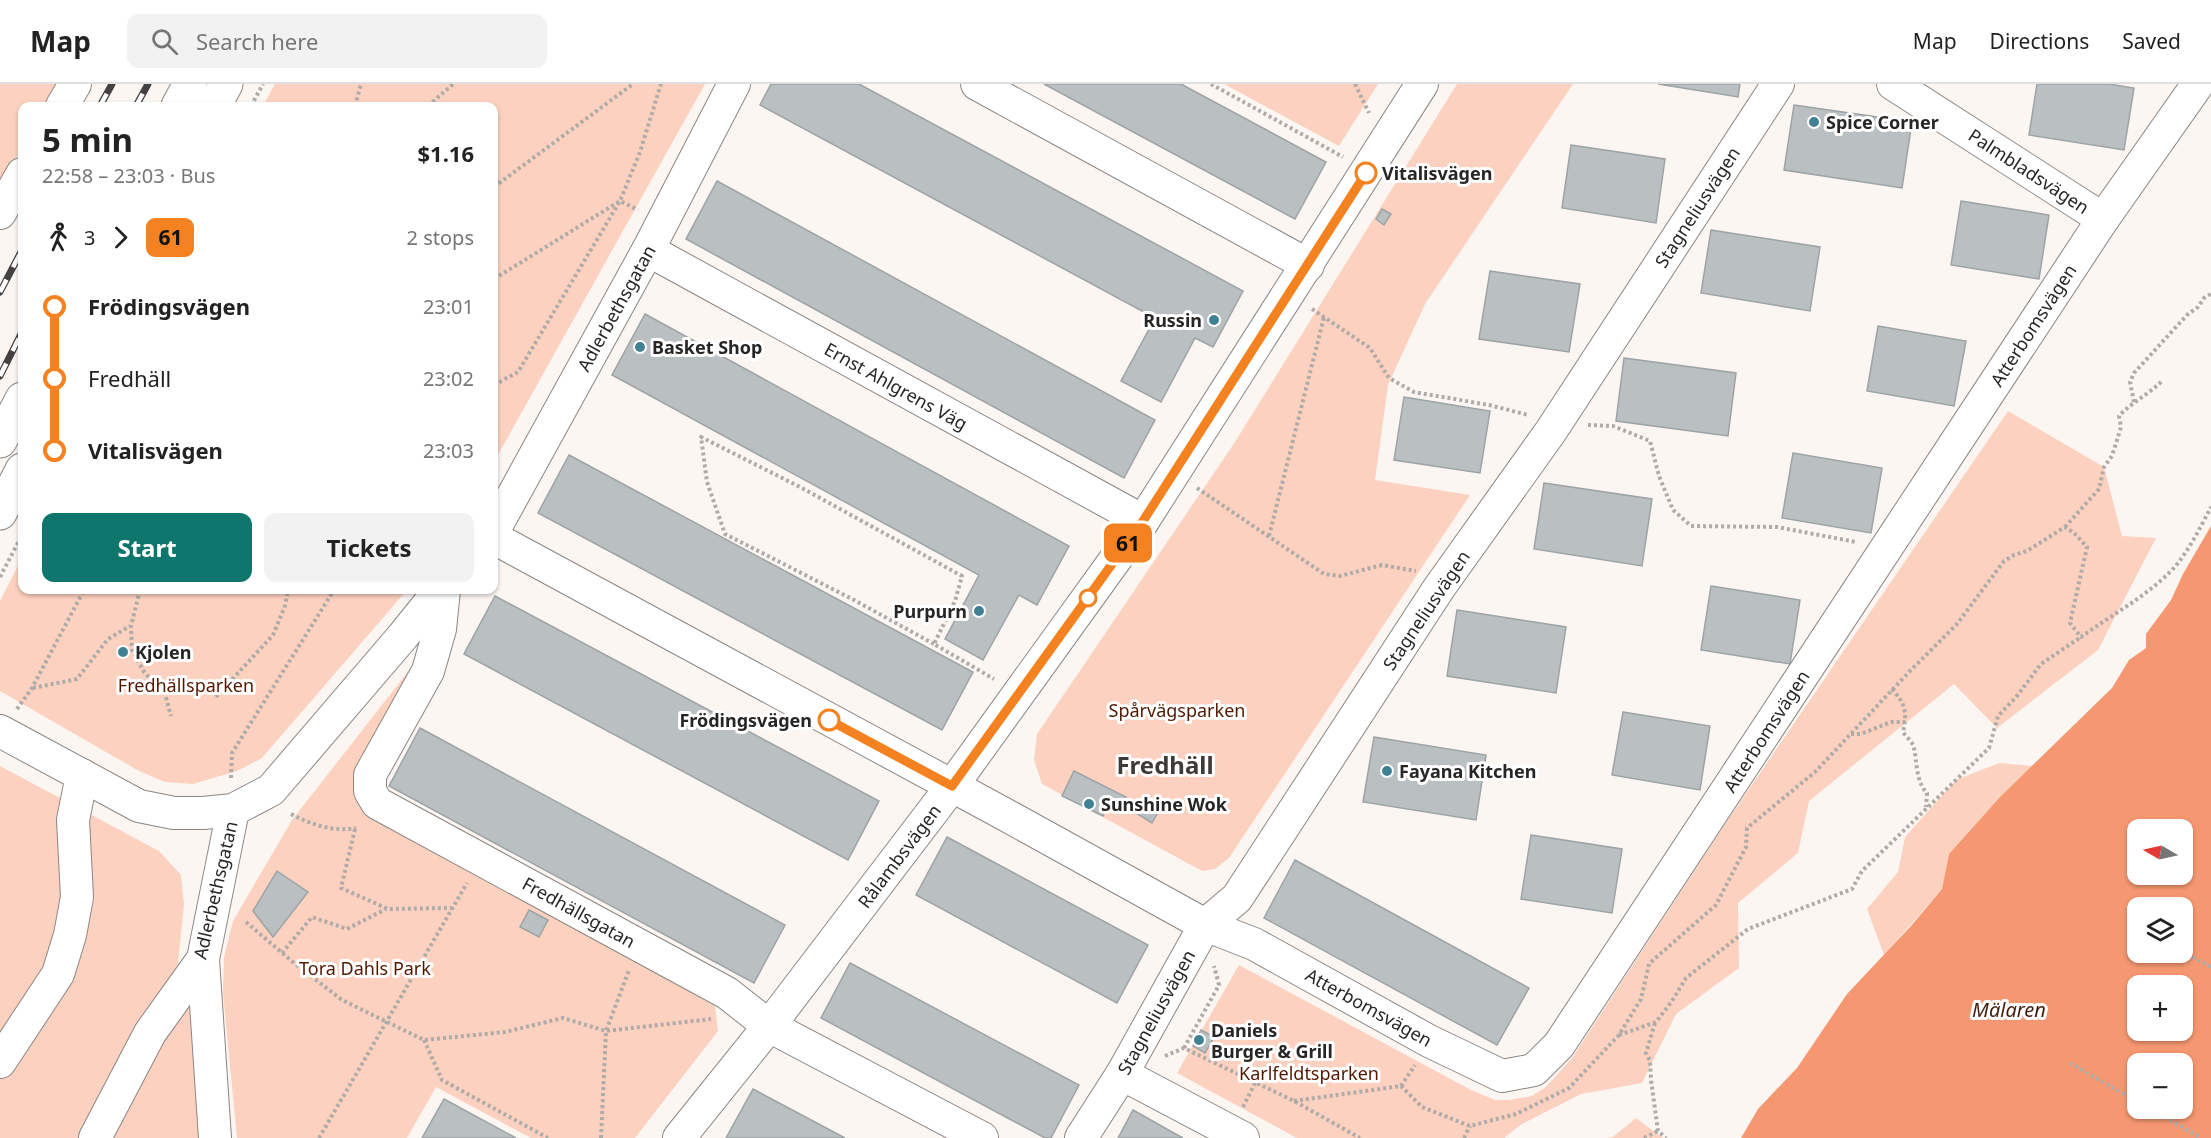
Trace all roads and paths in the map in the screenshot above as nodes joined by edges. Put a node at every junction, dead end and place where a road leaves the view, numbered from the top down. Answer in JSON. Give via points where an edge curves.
{"nodes":[{"id":1,"x":75,"y":84,"type":"edge"},
{"id":2,"x":190,"y":84,"type":"edge"},
{"id":3,"x":226,"y":84,"type":"edge"},
{"id":4,"x":263,"y":84,"type":"edge"},
{"id":5,"x":361,"y":84,"type":"edge"},
{"id":6,"x":453,"y":84,"type":"edge"},
{"id":7,"x":633,"y":84,"type":"edge"},
{"id":8,"x":661,"y":84,"type":"edge"},
{"id":9,"x":734,"y":84,"type":"edge"},
{"id":10,"x":977,"y":84,"type":"edge"},
{"id":11,"x":1211,"y":84,"type":"edge"},
{"id":12,"x":1355,"y":84,"type":"edge"},
{"id":13,"x":1422,"y":84,"type":"edge"},
{"id":14,"x":1778,"y":84,"type":"edge"},
{"id":15,"x":1893,"y":84,"type":"edge"},
{"id":16,"x":2198,"y":84,"type":"edge"},
{"id":17,"x":64,"y":102,"type":"edge"},
{"id":18,"x":180,"y":102,"type":"edge"},
{"id":19,"x":216,"y":102,"type":"edge"},
{"id":20,"x":253,"y":102,"type":"edge"},
{"id":21,"x":356,"y":102,"type":"edge"},
{"id":22,"x":433,"y":102,"type":"edge"},
{"id":23,"x":1370,"y":114,"type":"dead end"},
{"id":24,"x":1343,"y":157,"type":"dead end"},
{"id":25,"x":18,"y":181,"type":"edge"},
{"id":26,"x":498,"y":184,"type":"edge"},
{"id":27,"x":620,"y":201,"type":"junction"},
{"id":28,"x":0,"y":213,"type":"edge"},
{"id":29,"x":2103,"y":219,"type":"junction"},
{"id":30,"x":648,"y":250,"type":"junction"},
{"id":31,"x":1308,"y":265,"type":"junction"},
{"id":32,"x":498,"y":277,"type":"edge"},
{"id":33,"x":2211,"y":294,"type":"edge"},
{"id":34,"x":1312,"y":309,"type":"dead end"},
{"id":35,"x":1324,"y":317,"type":"junction"},
{"id":36,"x":2162,"y":381,"type":"dead end"},
{"id":37,"x":498,"y":383,"type":"edge"},
{"id":38,"x":2134,"y":402,"type":"junction"},
{"id":39,"x":1489,"y":405,"type":"dead end"},
{"id":40,"x":18,"y":407,"type":"edge"},
{"id":41,"x":1613,"y":426,"type":"dead end"},
{"id":42,"x":0,"y":441,"type":"edge"},
{"id":43,"x":18,"y":478,"type":"edge"},
{"id":44,"x":1197,"y":488,"type":"dead end"},
{"id":45,"x":2211,"y":507,"type":"edge"},
{"id":46,"x":0,"y":513,"type":"edge"},
{"id":47,"x":1143,"y":521,"type":"junction"},
{"id":48,"x":498,"y":523,"type":"edge"},
{"id":49,"x":2065,"y":527,"type":"junction"},
{"id":50,"x":1269,"y":536,"type":"junction"},
{"id":51,"x":498,"y":540,"type":"edge"},
{"id":52,"x":18,"y":543,"type":"edge"},
{"id":53,"x":1859,"y":543,"type":"dead end"},
{"id":54,"x":1414,"y":570,"type":"dead end"},
{"id":55,"x":0,"y":577,"type":"edge"},
{"id":56,"x":82,"y":594,"type":"edge"},
{"id":57,"x":139,"y":594,"type":"edge"},
{"id":58,"x":287,"y":594,"type":"edge"},
{"id":59,"x":331,"y":594,"type":"edge"},
{"id":60,"x":439,"y":594,"type":"edge"},
{"id":61,"x":442,"y":594,"type":"edge"},
{"id":62,"x":131,"y":626,"type":"junction"},
{"id":63,"x":2081,"y":637,"type":"junction"},
{"id":64,"x":934,"y":644,"type":"junction"},
{"id":65,"x":994,"y":680,"type":"dead end"},
{"id":66,"x":32,"y":688,"type":"junction"},
{"id":67,"x":1892,"y":689,"type":"junction"},
{"id":68,"x":216,"y":696,"type":"dead end"},
{"id":69,"x":171,"y":716,"type":"dead end"},
{"id":70,"x":1905,"y":722,"type":"junction"},
{"id":71,"x":2,"y":732,"type":"edge"},
{"id":72,"x":1851,"y":734,"type":"junction"},
{"id":73,"x":82,"y":775,"type":"junction"},
{"id":74,"x":952,"y":786,"type":"junction"},
{"id":75,"x":232,"y":796,"type":"junction"},
{"id":76,"x":377,"y":803,"type":"junction"},
{"id":77,"x":1926,"y":808,"type":"junction"},
{"id":78,"x":291,"y":814,"type":"dead end"},
{"id":79,"x":355,"y":829,"type":"junction"},
{"id":80,"x":481,"y":859,"type":"junction"},
{"id":81,"x":452,"y":908,"type":"junction"},
{"id":82,"x":387,"y":909,"type":"junction"},
{"id":83,"x":246,"y":922,"type":"dead end"},
{"id":84,"x":1204,"y":925,"type":"junction"},
{"id":85,"x":638,"y":944,"type":"junction"},
{"id":86,"x":282,"y":953,"type":"junction"},
{"id":87,"x":2193,"y":957,"type":"edge"},
{"id":88,"x":203,"y":959,"type":"junction"},
{"id":89,"x":2211,"y":967,"type":"edge"},
{"id":90,"x":1643,"y":990,"type":"dead end"},
{"id":91,"x":719,"y":1020,"type":"dead end"},
{"id":92,"x":385,"y":1022,"type":"junction"},
{"id":93,"x":1656,"y":1022,"type":"junction"},
{"id":94,"x":769,"y":1026,"type":"junction"},
{"id":95,"x":606,"y":1031,"type":"junction"},
{"id":96,"x":1618,"y":1035,"type":"dead end"},
{"id":97,"x":424,"y":1040,"type":"junction"},
{"id":98,"x":1184,"y":1048,"type":"junction"},
{"id":99,"x":1164,"y":1057,"type":"dead end"},
{"id":100,"x":0,"y":1062,"type":"edge"},
{"id":101,"x":2070,"y":1063,"type":"dead end"},
{"id":102,"x":1416,"y":1064,"type":"dead end"},
{"id":103,"x":1122,"y":1074,"type":"junction"},
{"id":104,"x":1255,"y":1083,"type":"junction"},
{"id":105,"x":1401,"y":1086,"type":"junction"},
{"id":106,"x":2127,"y":1096,"type":"edge"},
{"id":107,"x":1294,"y":1101,"type":"junction"},
{"id":108,"x":2168,"y":1119,"type":"edge"},
{"id":109,"x":1242,"y":1124,"type":"edge"},
{"id":110,"x":1658,"y":1131,"type":"junction"},
{"id":111,"x":95,"y":1138,"type":"edge"},
{"id":112,"x":215,"y":1138,"type":"edge"},
{"id":113,"x":319,"y":1138,"type":"edge"},
{"id":114,"x":548,"y":1138,"type":"edge"},
{"id":115,"x":602,"y":1138,"type":"edge"},
{"id":116,"x":679,"y":1138,"type":"edge"},
{"id":117,"x":982,"y":1138,"type":"edge"},
{"id":118,"x":1081,"y":1138,"type":"edge"},
{"id":119,"x":1360,"y":1138,"type":"edge"},
{"id":120,"x":1464,"y":1138,"type":"edge"},
{"id":121,"x":1644,"y":1138,"type":"edge"},
{"id":122,"x":1666,"y":1138,"type":"edge"},
{"id":123,"x":2201,"y":1138,"type":"edge"}],
"edges":[{"from":1,"to":17,"type":"street"},
{"from":2,"to":18,"type":"main road"},
{"from":3,"to":19,"type":"main road"},
{"from":4,"to":20,"type":"path"},
{"from":5,"to":21,"type":"path"},
{"from":6,"to":22,"type":"path"},
{"from":7,"to":26,"type":"path"},
{"from":8,"to":27,"type":"path"},
{"from":9,"to":30,"type":"street","name":"Adlerbethsgatan"},
{"from":10,"to":31,"type":"street"},
{"from":11,"to":24,"type":"path"},
{"from":12,"to":23,"type":"path"},
{"from":13,"to":31,"type":"street","name":"Rålambsvägen"},
{"from":14,"to":84,"type":"street","name":"Stagneliusvägen","via":[[1551,431],[1438,588],[1237,898]]},
{"from":15,"to":29,"type":"street","name":"Palmbladsvägen"},
{"from":16,"to":29,"type":"street","name":"Atterbomsvägen"},
{"from":25,"to":28,"type":"street"},
{"from":27,"to":32,"type":"path"},
{"from":27,"to":37,"type":"path","via":[[518,372]]},
{"from":29,"to":84,"type":"street","name":"Atterbomsvägen","via":[[1559,1046],[1534,1070],[1502,1076],[1429,1041],[1254,944]]},
{"from":30,"to":47,"type":"street","name":"Ernst Ahlgrens Väg"},
{"from":30,"to":48,"type":"street","name":"Adlerbethsgatan"},
{"from":31,"to":47,"type":"street","name":"Rålambsvägen"},
{"from":33,"to":38,"type":"path","via":[[2134,373],[2130,382]]},
{"from":34,"to":35,"type":"path"},
{"from":35,"to":39,"type":"path","via":[[1370,348],[1389,378],[1414,392]]},
{"from":35,"to":50,"type":"path"},
{"from":36,"to":38,"type":"path"},
{"from":38,"to":49,"type":"path","via":[[2119,416],[2121,428],[2099,489]]},
{"from":40,"to":42,"type":"main road"},
{"from":41,"to":53,"type":"path","via":[[1650,441],[1673,510],[1691,526],[1777,527]]},
{"from":43,"to":46,"type":"main road"},
{"from":44,"to":50,"type":"path"},
{"from":45,"to":63,"type":"path","via":[[2170,573]]},
{"from":47,"to":74,"type":"street","name":"Rålambsvägen"},
{"from":49,"to":63,"type":"path","via":[[2087,547],[2070,623]]},
{"from":49,"to":67,"type":"path","via":[[2004,561],[1957,624]]},
{"from":50,"to":54,"type":"path","via":[[1324,574],[1340,576],[1382,565]]},
{"from":51,"to":74,"type":"street"},
{"from":52,"to":55,"type":"path"},
{"from":56,"to":66,"type":"path"},
{"from":57,"to":62,"type":"path"},
{"from":58,"to":68,"type":"path","via":[[273,636]]},
{"from":59,"to":75,"type":"path","via":[[232,753]]},
{"from":60,"to":75,"type":"street","name":"Adlerbethsgatan","via":[[271,790]]},
{"from":61,"to":76,"type":"street","via":[[440,629],[428,671],[370,775],[370,791]]},
{"from":62,"to":66,"type":"path","via":[[108,639],[77,679]]},
{"from":62,"to":69,"type":"path","via":[[132,650],[144,672],[165,694]]},
{"from":63,"to":77,"type":"path","via":[[2041,664],[1998,716],[1989,748]]},
{"from":64,"to":64,"type":"path","via":[[955,601],[962,576],[701,437],[706,482],[725,534]]},
{"from":64,"to":65,"type":"path"},
{"from":66,"to":71,"type":"path"},
{"from":67,"to":70,"type":"path","via":[[1904,702]]},
{"from":67,"to":72,"type":"path"},
{"from":70,"to":72,"type":"path","via":[[1891,722]]},
{"from":70,"to":77,"type":"path","via":[[1903,732],[1914,746],[1921,786],[1927,793]]},
{"from":71,"to":73,"type":"street"},
{"from":72,"to":90,"type":"path","via":[[1815,772],[1747,828],[1746,847],[1716,904],[1650,963]]},
{"from":73,"to":75,"type":"street","via":[[139,806],[174,813],[203,813]]},
{"from":73,"to":100,"type":"street","via":[[73,820],[77,897],[70,935],[58,974]]},
{"from":74,"to":84,"type":"street"},
{"from":74,"to":94,"type":"street","name":"Rålambsvägen"},
{"from":75,"to":88,"type":"street","name":"Adlerbethsgatan"},
{"from":76,"to":79,"type":"path"},
{"from":76,"to":80,"type":"street","name":"Fredhällsgatan"},
{"from":77,"to":93,"type":"path","via":[[1862,871],[1852,889],[1748,929],[1686,978]]},
{"from":78,"to":79,"type":"path","via":[[327,829]]},
{"from":79,"to":82,"type":"path","via":[[341,888]]},
{"from":80,"to":81,"type":"path"},
{"from":80,"to":85,"type":"street","name":"Fredhällsgatan"},
{"from":81,"to":82,"type":"path"},
{"from":81,"to":92,"type":"path"},
{"from":82,"to":86,"type":"path","via":[[347,929],[312,917]]},
{"from":83,"to":86,"type":"path"},
{"from":84,"to":98,"type":"path","via":[[1219,985]]},
{"from":84,"to":103,"type":"street","name":"Stagneliusvägen"},
{"from":85,"to":94,"type":"street","name":"Fredhällsgatan","via":[[727,993]]},
{"from":85,"to":95,"type":"path"},
{"from":86,"to":92,"type":"path","via":[[342,1000]]},
{"from":87,"to":89,"type":"path"},
{"from":88,"to":111,"type":"street","name":"Adlerbethsgatan","via":[[150,1033]]},
{"from":88,"to":112,"type":"street"},
{"from":91,"to":95,"type":"path"},
{"from":92,"to":97,"type":"path"},
{"from":92,"to":113,"type":"path"},
{"from":93,"to":96,"type":"path"},
{"from":93,"to":110,"type":"path","via":[[1646,1053]]},
{"from":94,"to":116,"type":"street","name":"Rålambsvägen"},
{"from":94,"to":117,"type":"street","name":"Fredhällsgatan"},
{"from":95,"to":97,"type":"path","via":[[564,1018],[505,1032]]},
{"from":95,"to":115,"type":"path"},
{"from":97,"to":114,"type":"path","via":[[442,1080]]},
{"from":98,"to":99,"type":"path"},
{"from":98,"to":104,"type":"path"},
{"from":101,"to":106,"type":"path"},
{"from":102,"to":105,"type":"path"},
{"from":103,"to":109,"type":"street"},
{"from":103,"to":118,"type":"street","name":"Stagneliusvägen"},
{"from":104,"to":107,"type":"path"},
{"from":104,"to":109,"type":"path"},
{"from":105,"to":107,"type":"path"},
{"from":105,"to":120,"type":"path","via":[[1422,1107],[1470,1126]]},
{"from":107,"to":119,"type":"path"},
{"from":108,"to":123,"type":"path"},
{"from":110,"to":121,"type":"path"},
{"from":110,"to":122,"type":"path"}]}
